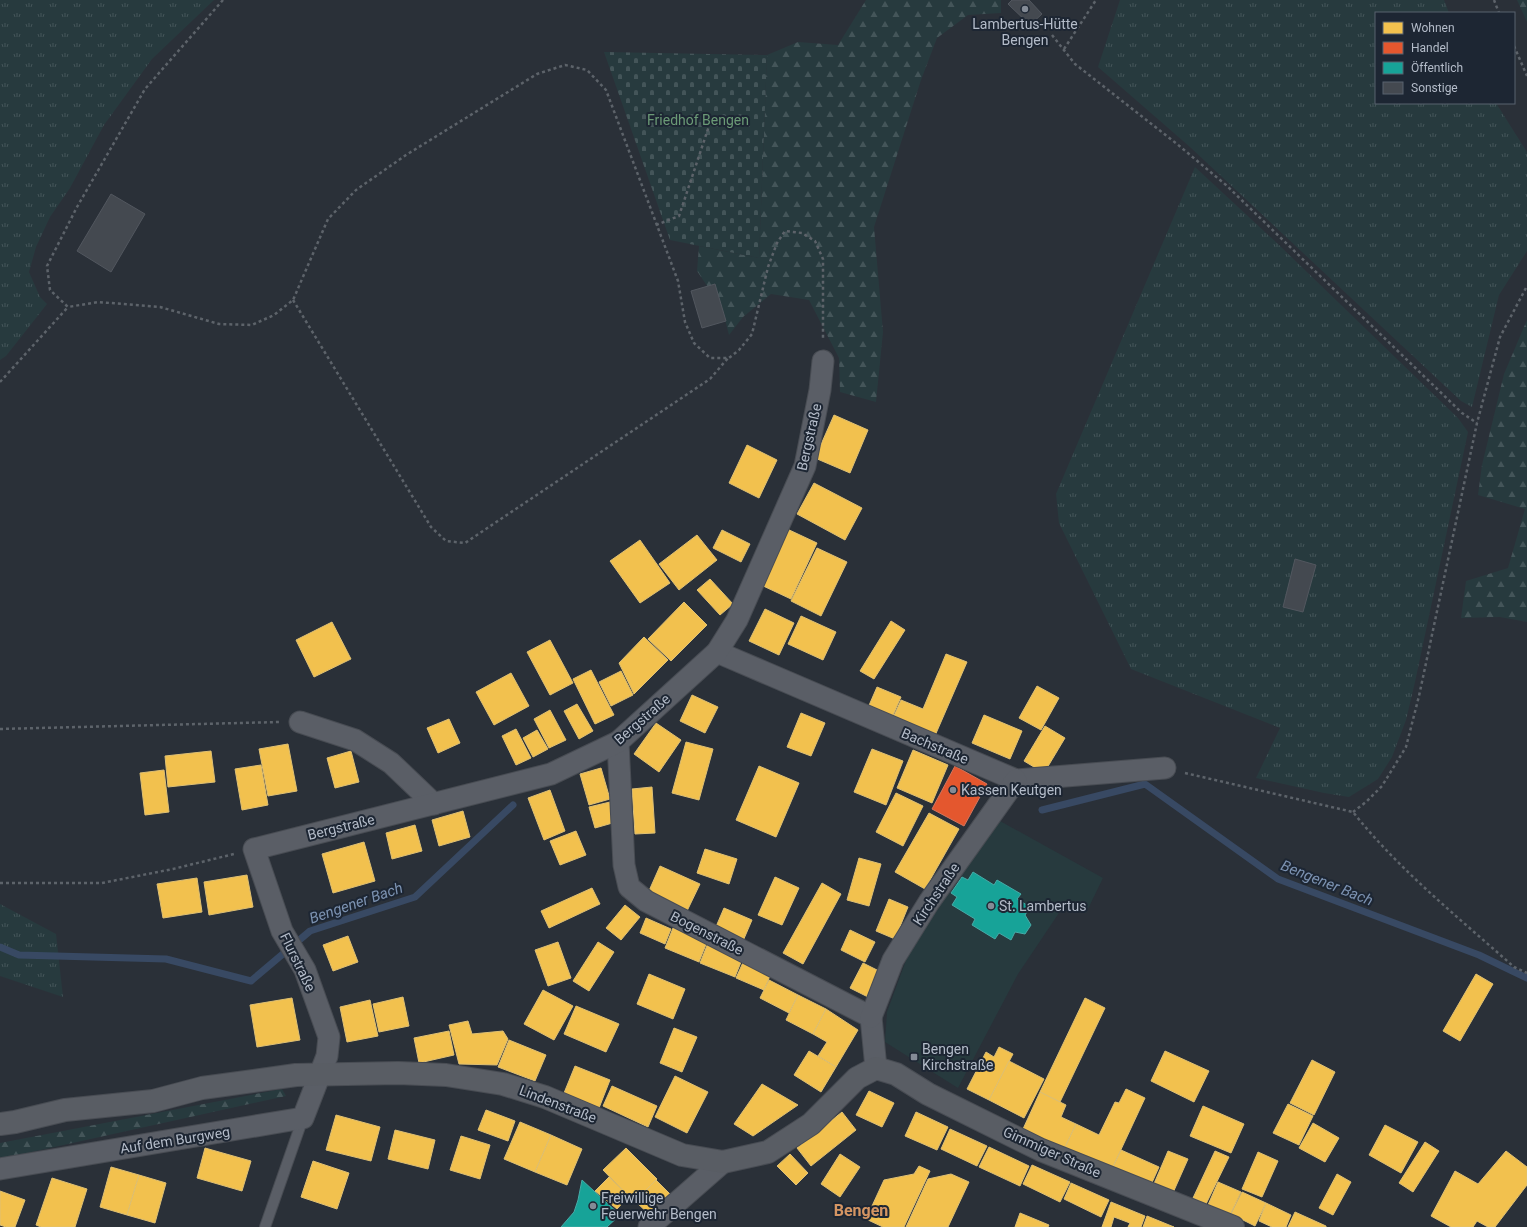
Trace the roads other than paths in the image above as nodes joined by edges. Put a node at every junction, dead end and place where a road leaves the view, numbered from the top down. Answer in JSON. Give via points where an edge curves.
{"nodes":[{"id":1,"x":823,"y":361,"type":"road end"},
{"id":2,"x":717,"y":652,"type":"junction"},
{"id":3,"x":300,"y":722,"type":"road end"},
{"id":4,"x":618,"y":742,"type":"junction"},
{"id":5,"x":1165,"y":768,"type":"road end"},
{"id":6,"x":1016,"y":780,"type":"junction"},
{"id":7,"x":434,"y":804,"type":"junction"},
{"id":8,"x":254,"y":850,"type":"joint"},
{"id":9,"x":871,"y":1017,"type":"junction"},
{"id":10,"x":876,"y":1068,"type":"junction"},
{"id":11,"x":320,"y":1074,"type":"junction"},
{"id":12,"x":303,"y":1118,"type":"junction"},
{"id":13,"x":0,"y":1124,"type":"edge"},
{"id":14,"x":723,"y":1162,"type":"junction"},
{"id":15,"x":0,"y":1169,"type":"edge"},
{"id":16,"x":265,"y":1227,"type":"edge"},
{"id":17,"x":649,"y":1227,"type":"edge"},
{"id":18,"x":1233,"y":1227,"type":"edge"}],
"edges":[{"from":1,"to":2,"type":"street","name":"Bergstraße","via":[[805,466],[737,620]]},
{"from":2,"to":4,"type":"street","name":"Bergstraße"},
{"from":2,"to":6,"type":"street","name":"Bachstraße"},
{"from":3,"to":7,"type":"street","via":[[355,740],[391,763]]},
{"from":4,"to":7,"type":"street","name":"Bergstraße","via":[[551,774]]},
{"from":4,"to":9,"type":"street","name":"Bogenstraße","via":[[624,865],[629,887],[646,901]]},
{"from":5,"to":6,"type":"street","name":"Bachstraße"},
{"from":6,"to":9,"type":"street","name":"Kirchstraße","via":[[928,902],[893,960]]},
{"from":7,"to":8,"type":"street","name":"Bergstraße"},
{"from":8,"to":11,"type":"street","name":"Flurstraße","via":[[282,931],[305,970],[329,1037],[327,1056]]},
{"from":9,"to":10,"type":"street"},
{"from":10,"to":14,"type":"street","name":"Lindenstraße","via":[[857,1078],[811,1124],[768,1152]]},
{"from":10,"to":18,"type":"street","name":"Gimmiger Straße","via":[[896,1074],[928,1094],[1041,1150]]},
{"from":11,"to":12,"type":"street"},
{"from":11,"to":13,"type":"street","name":"Lindenstraße","via":[[202,1088],[153,1101],[65,1110]]},
{"from":11,"to":14,"type":"street","name":"Lindenstraße","via":[[439,1075],[503,1084],[545,1097],[682,1155]]},
{"from":12,"to":15,"type":"street","name":"Auf dem Burgweg"},
{"from":12,"to":16,"type":"lane"},
{"from":14,"to":17,"type":"street"}]}
